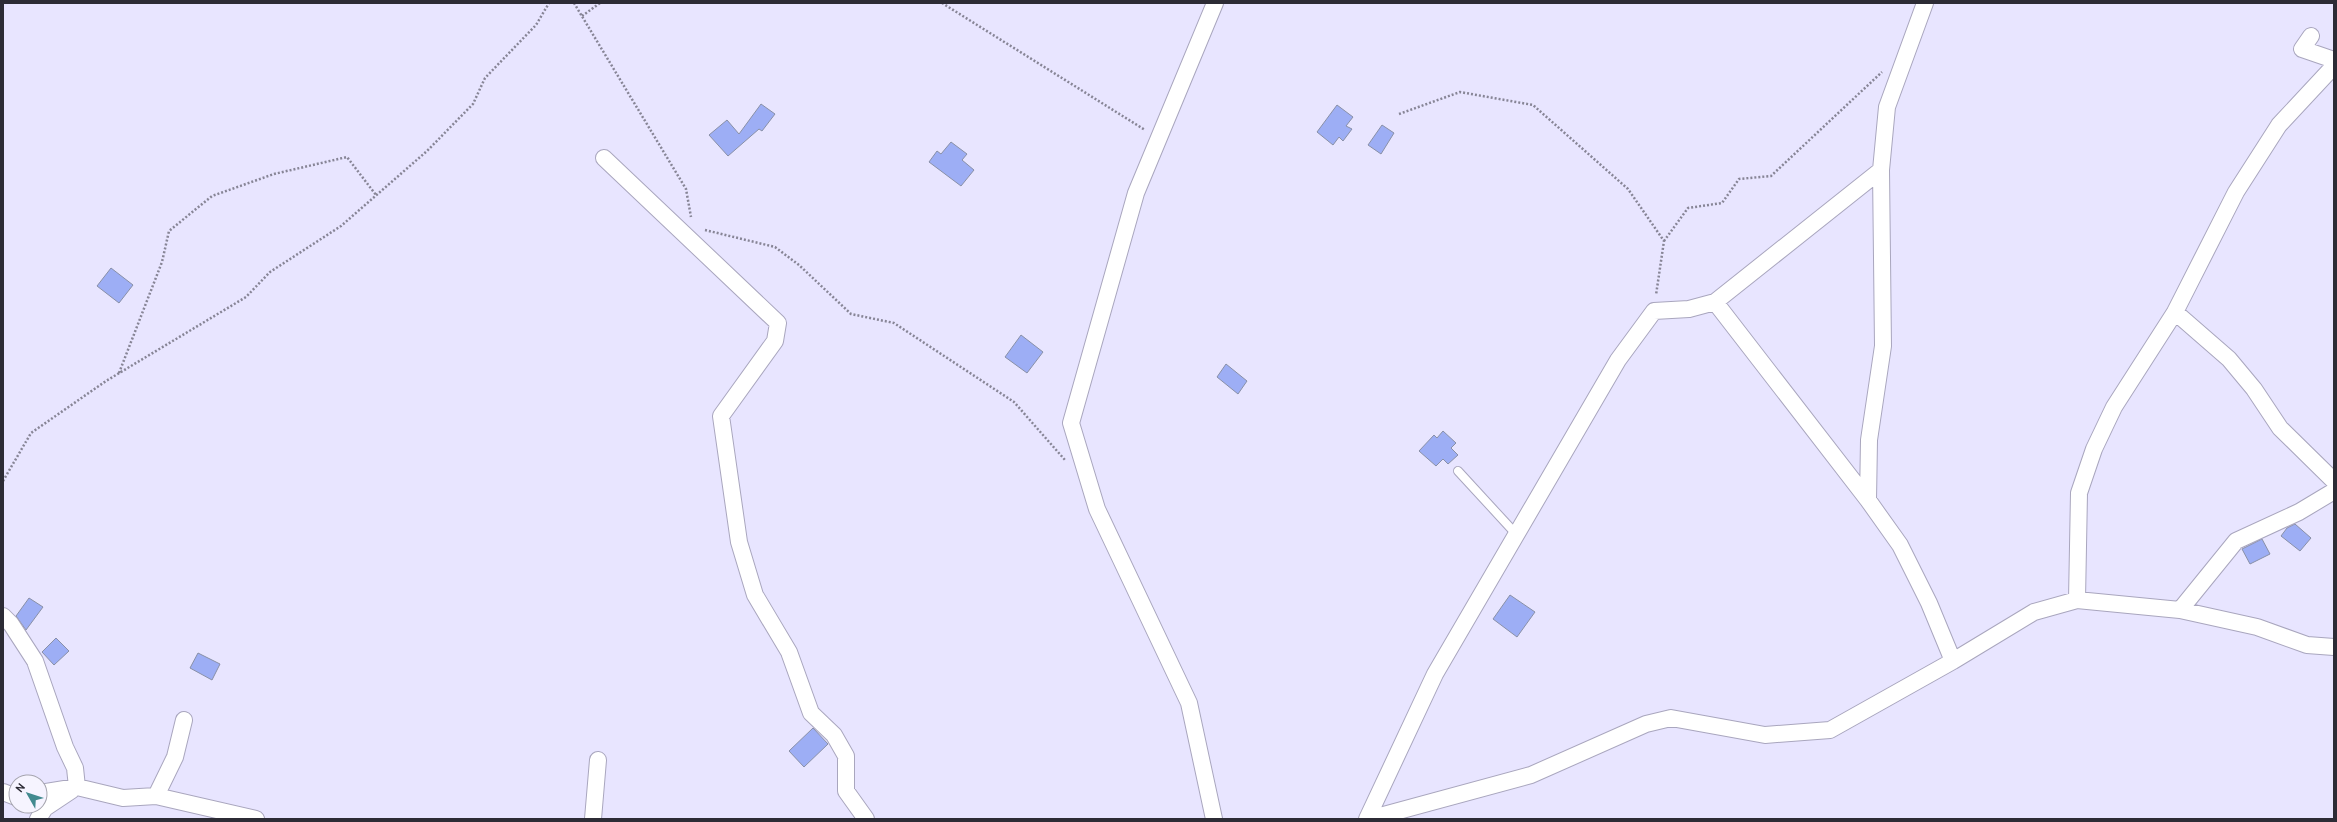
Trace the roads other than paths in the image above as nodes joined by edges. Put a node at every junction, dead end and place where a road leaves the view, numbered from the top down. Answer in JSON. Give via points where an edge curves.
{"nodes":[{"id":1,"x":1215,"y":3,"type":"edge"},
{"id":2,"x":1925,"y":3,"type":"edge"},
{"id":3,"x":2311,"y":36,"type":"dead end"},
{"id":4,"x":2334,"y":60,"type":"edge"},
{"id":5,"x":2334,"y":66,"type":"edge"},
{"id":6,"x":604,"y":158,"type":"dead end"},
{"id":7,"x":1881,"y":170,"type":"junction"},
{"id":8,"x":1715,"y":302,"type":"junction"},
{"id":9,"x":2175,"y":312,"type":"junction"},
{"id":10,"x":1458,"y":471,"type":"dead end"},
{"id":11,"x":2334,"y":481,"type":"edge"},
{"id":12,"x":2334,"y":491,"type":"edge"},
{"id":13,"x":1868,"y":500,"type":"junction"},
{"id":14,"x":1516,"y":534,"type":"junction"},
{"id":15,"x":2077,"y":600,"type":"junction"},
{"id":16,"x":2180,"y":610,"type":"junction"},
{"id":17,"x":3,"y":616,"type":"edge"},
{"id":18,"x":2334,"y":647,"type":"edge"},
{"id":19,"x":1953,"y":661,"type":"junction"},
{"id":20,"x":184,"y":720,"type":"dead end"},
{"id":21,"x":598,"y":760,"type":"dead end"},
{"id":22,"x":77,"y":787,"type":"junction"},
{"id":23,"x":48,"y":792,"type":"edge"},
{"id":24,"x":156,"y":796,"type":"junction"},
{"id":25,"x":38,"y":819,"type":"edge"},
{"id":26,"x":256,"y":819,"type":"edge"},
{"id":27,"x":593,"y":819,"type":"edge"},
{"id":28,"x":866,"y":819,"type":"edge"},
{"id":29,"x":1214,"y":819,"type":"edge"},
{"id":30,"x":1368,"y":819,"type":"edge"}],
"edges":[{"from":1,"to":29,"type":"street","via":[[1136,193],[1071,423],[1097,509],[1189,702]]},
{"from":2,"to":7,"type":"street","via":[[1887,107]]},
{"from":3,"to":4,"type":"street","via":[[2302,49]]},
{"from":5,"to":9,"type":"street","via":[[2279,125],[2236,192]]},
{"from":6,"to":28,"type":"street","via":[[778,323],[775,341],[721,416],[739,542],[755,595],[789,652],[811,713],[834,735],[846,756],[846,791]]},
{"from":7,"to":8,"type":"street"},
{"from":7,"to":13,"type":"street","via":[[1884,346],[1869,440]]},
{"from":8,"to":13,"type":"street"},
{"from":8,"to":14,"type":"street","via":[[1689,309],[1654,311],[1618,360]]},
{"from":9,"to":11,"type":"street","via":[[2228,359],[2254,390],[2280,428]]},
{"from":9,"to":15,"type":"street","via":[[2114,407],[2094,449],[2079,493]]},
{"from":10,"to":14,"type":"lane"},
{"from":12,"to":16,"type":"street","via":[[2299,512],[2236,541]]},
{"from":13,"to":19,"type":"street","via":[[1900,545],[1929,603]]},
{"from":14,"to":30,"type":"street","via":[[1435,674]]},
{"from":15,"to":16,"type":"street"},
{"from":15,"to":19,"type":"street","via":[[2034,612]]},
{"from":16,"to":18,"type":"street","via":[[2257,627],[2307,645]]},
{"from":17,"to":22,"type":"street","via":[[35,662],[65,747],[76,768]]},
{"from":19,"to":30,"type":"street","via":[[1830,730],[1765,735],[1671,718],[1646,724],[1531,774]]},
{"from":20,"to":24,"type":"street","via":[[175,757]]},
{"from":21,"to":27,"type":"street"},
{"from":22,"to":23,"type":"street"},
{"from":22,"to":24,"type":"street","via":[[123,798]]},
{"from":22,"to":25,"type":"street","via":[[45,808]]},
{"from":24,"to":26,"type":"street"}]}
